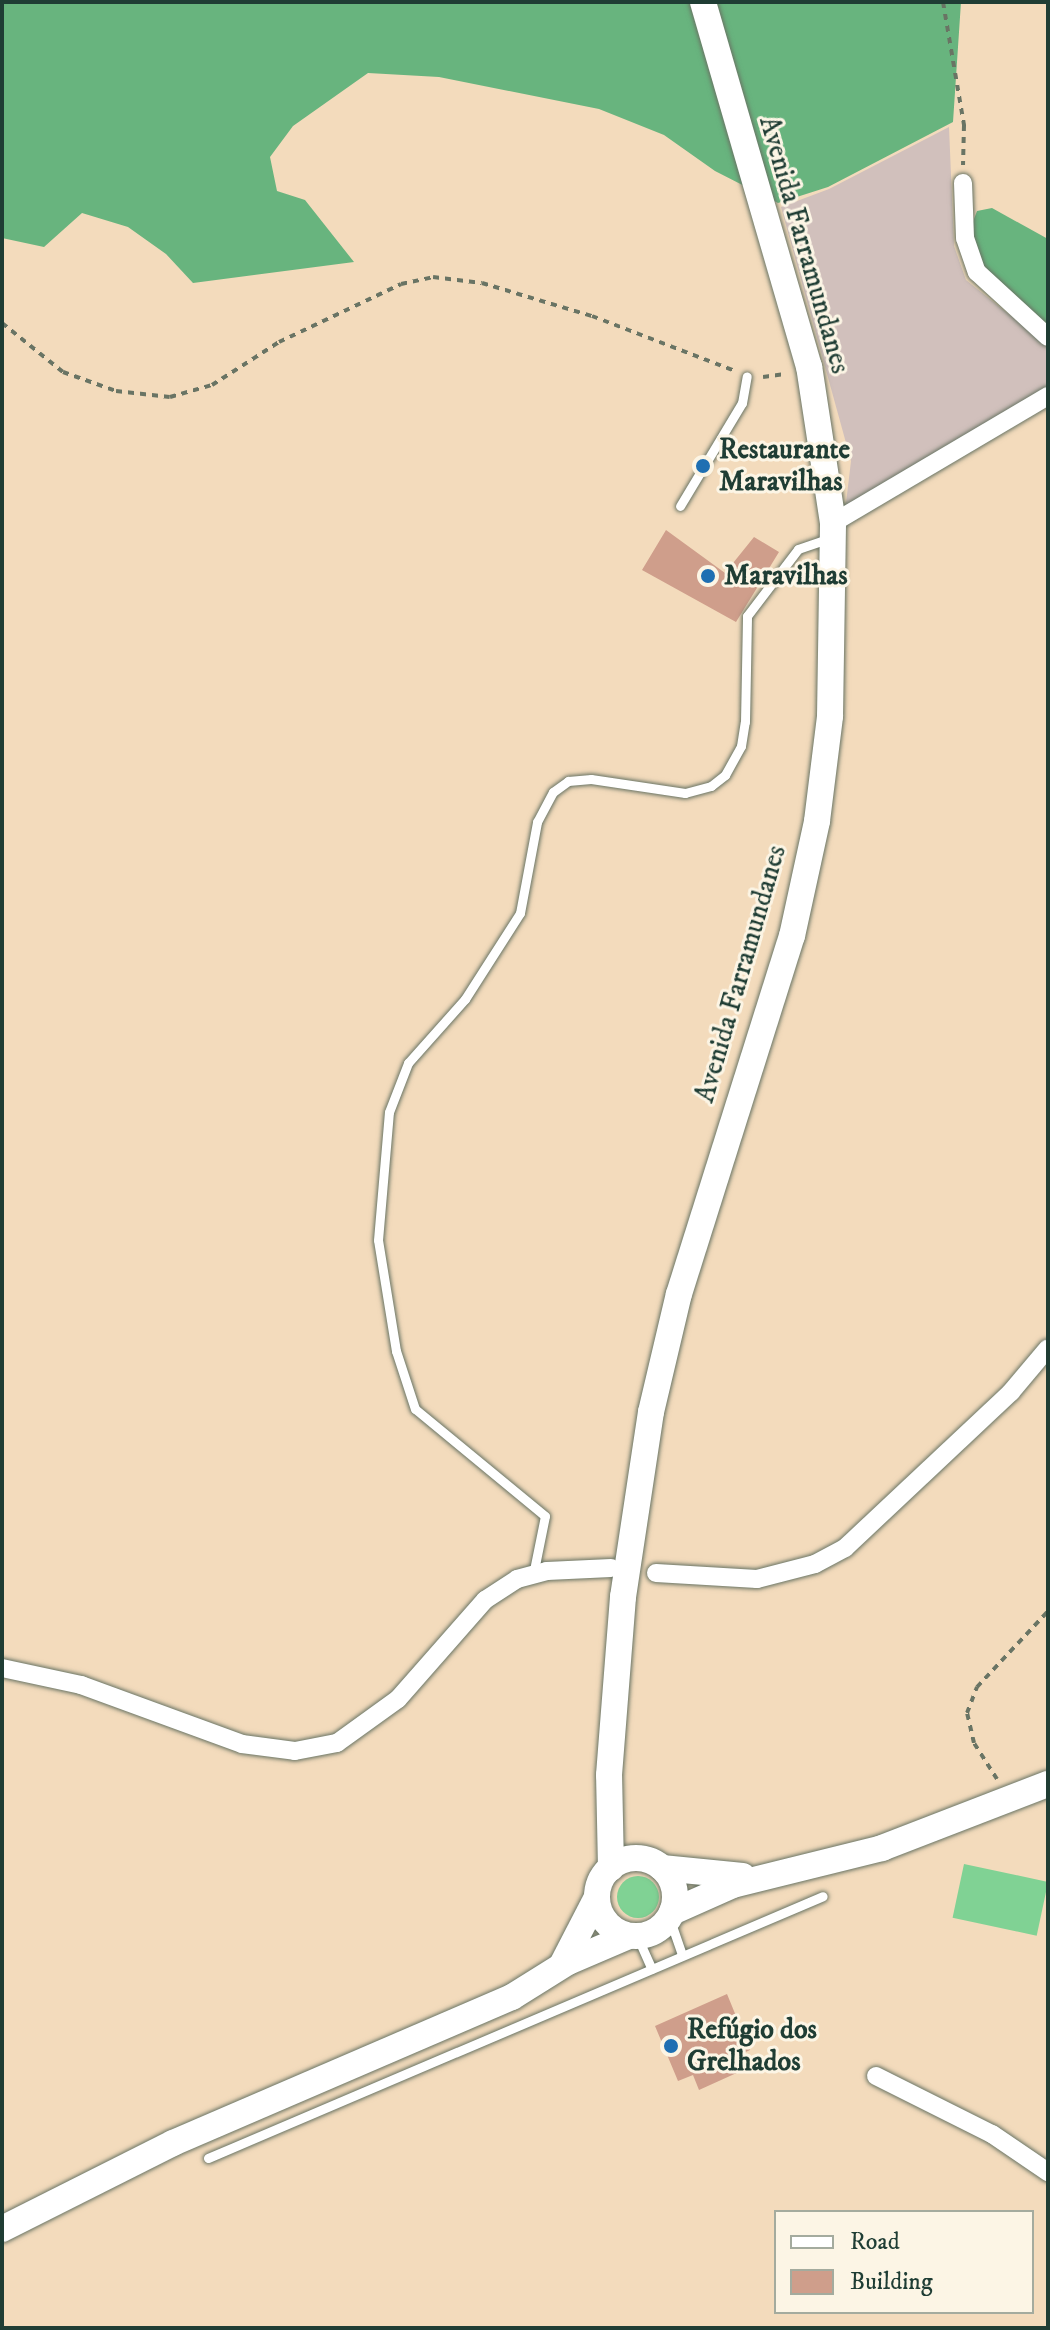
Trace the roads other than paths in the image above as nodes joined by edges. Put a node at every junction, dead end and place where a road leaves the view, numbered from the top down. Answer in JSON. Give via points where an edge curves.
{"nodes":[{"id":1,"x":703,"y":2,"type":"edge"},
{"id":2,"x":963,"y":183,"type":"road end"},
{"id":3,"x":1048,"y":337,"type":"edge"},
{"id":4,"x":747,"y":376,"type":"road end"},
{"id":5,"x":1048,"y":396,"type":"edge"},
{"id":6,"x":680,"y":506,"type":"dead end"},
{"id":7,"x":833,"y":530,"type":"junction"},
{"id":8,"x":1048,"y":1348,"type":"edge"},
{"id":9,"x":611,"y":1568,"type":"dead end"},
{"id":10,"x":656,"y":1573,"type":"dead end"},
{"id":11,"x":533,"y":1575,"type":"junction"},
{"id":12,"x":2,"y":1668,"type":"edge"},
{"id":13,"x":1048,"y":1784,"type":"edge"},
{"id":14,"x":613,"y":1799,"type":"junction"},
{"id":15,"x":655,"y":1864,"type":"junction"},
{"id":16,"x":611,"y":1868,"type":"junction"},
{"id":17,"x":771,"y":1875,"type":"junction"},
{"id":18,"x":823,"y":1896,"type":"dead end"},
{"id":19,"x":596,"y":1899,"type":"junction"},
{"id":20,"x":670,"y":1914,"type":"junction"},
{"id":21,"x":633,"y":1936,"type":"junction"},
{"id":22,"x":682,"y":1954,"type":"junction"},
{"id":23,"x":652,"y":1969,"type":"junction"},
{"id":24,"x":555,"y":1971,"type":"junction"},
{"id":25,"x":876,"y":2076,"type":"dead end"},
{"id":26,"x":208,"y":2158,"type":"dead end"},
{"id":27,"x":1048,"y":2172,"type":"edge"},
{"id":28,"x":2,"y":2229,"type":"edge"}],
"edges":[{"from":1,"to":7,"type":"main road","name":"Avenida Farramundanes","via":[[809,367]]},
{"from":2,"to":3,"type":"street","via":[[965,238],[977,272]]},
{"from":4,"to":6,"type":"lane","via":[[742,403]]},
{"from":5,"to":7,"type":"street"},
{"from":7,"to":11,"type":"lane","via":[[798,549],[747,616],[745,722],[741,746],[725,775],[711,786],[685,793],[591,779],[568,781],[553,792],[537,822],[520,913],[465,999],[408,1063],[389,1112],[378,1240],[396,1351],[415,1409],[545,1516]]},
{"from":7,"to":14,"type":"main road","name":"Avenida Farramundanes","via":[[830,716],[817,821],[792,936],[679,1294],[651,1412],[632,1538],[609,1775]]},
{"from":8,"to":10,"type":"street","via":[[1011,1392],[845,1548],[815,1564],[757,1579]]},
{"from":9,"to":11,"type":"street"},
{"from":11,"to":12,"type":"street","via":[[485,1600],[398,1699],[337,1743],[295,1751],[242,1744],[81,1685]]},
{"from":13,"to":17,"type":"main road","via":[[882,1848]]},
{"from":14,"to":15,"type":"main road"},
{"from":14,"to":16,"type":"main road","name":"Avenida Farramundanes"},
{"from":15,"to":16,"type":"main road","via":[[629,1858]]},
{"from":15,"to":17,"type":"main road"},
{"from":15,"to":20,"type":"main road","via":[[677,1896]]},
{"from":16,"to":19,"type":"main road"},
{"from":17,"to":20,"type":"main road","via":[[733,1885]]},
{"from":18,"to":22,"type":"lane"},
{"from":19,"to":21,"type":"main road","via":[[605,1922]]},
{"from":19,"to":24,"type":"main road","via":[[576,1946]]},
{"from":20,"to":21,"type":"main road","via":[[656,1931]]},
{"from":20,"to":22,"type":"lane"},
{"from":21,"to":23,"type":"lane"},
{"from":21,"to":24,"type":"main road"},
{"from":22,"to":23,"type":"lane"},
{"from":23,"to":26,"type":"lane"},
{"from":24,"to":28,"type":"main road","via":[[512,1997],[173,2143]]},
{"from":25,"to":27,"type":"street","via":[[992,2134]]}]}
